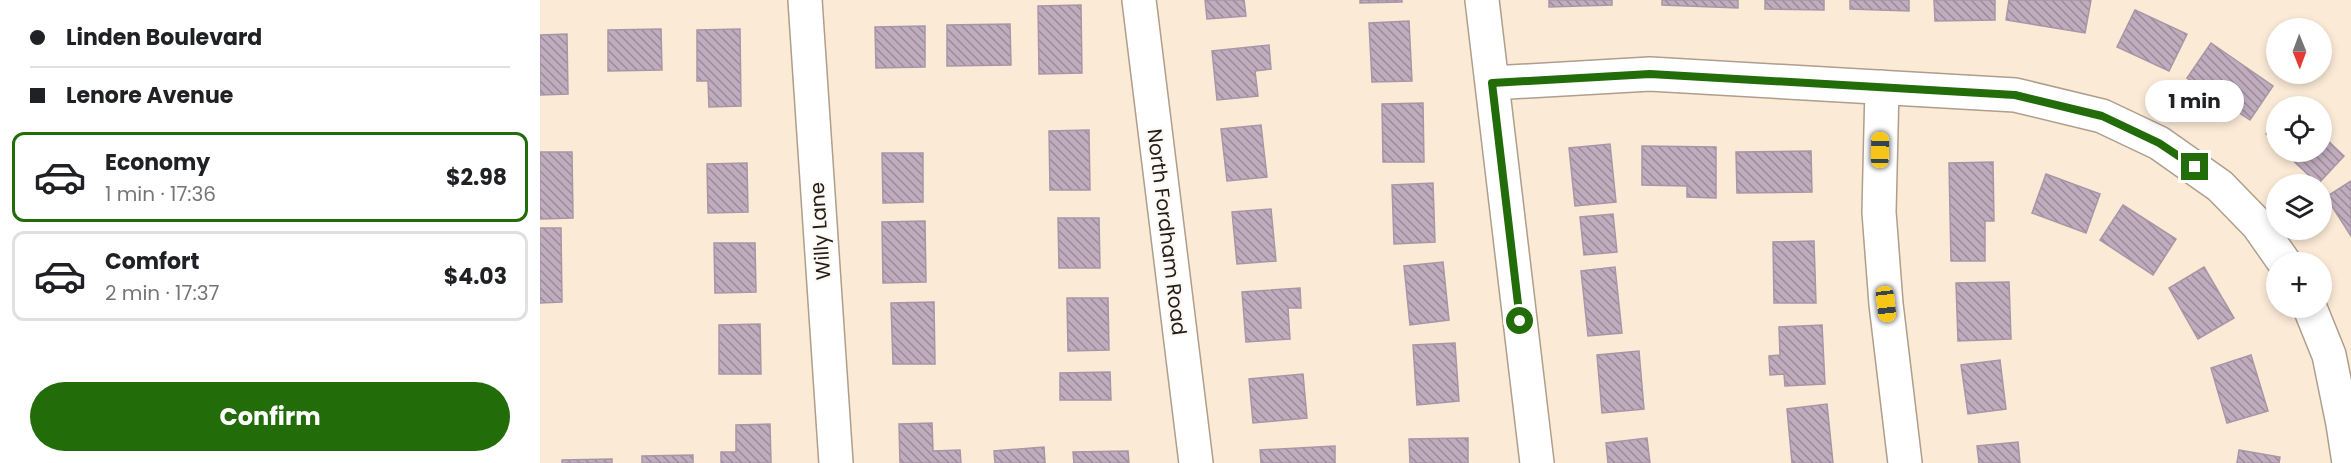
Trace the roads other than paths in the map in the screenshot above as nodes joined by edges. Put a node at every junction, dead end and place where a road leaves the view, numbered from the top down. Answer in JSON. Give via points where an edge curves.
{"nodes":[{"id":1,"x":805,"y":0,"type":"edge"},
{"id":2,"x":1139,"y":0,"type":"edge"},
{"id":3,"x":1482,"y":0,"type":"edge"},
{"id":4,"x":1492,"y":83,"type":"junction"},
{"id":5,"x":1882,"y":87,"type":"junction"},
{"id":6,"x":2277,"y":252,"type":"edge"},
{"id":7,"x":2314,"y":318,"type":"edge"},
{"id":8,"x":836,"y":463,"type":"edge"},
{"id":9,"x":1196,"y":463,"type":"edge"},
{"id":10,"x":1537,"y":463,"type":"edge"},
{"id":11,"x":1905,"y":463,"type":"edge"},
{"id":12,"x":2349,"y":463,"type":"edge"}],
"edges":[{"from":1,"to":8,"type":"street","name":"Willy Lane"},
{"from":2,"to":9,"type":"street","name":"North Fordham Road"},
{"from":3,"to":4,"type":"street"},
{"from":4,"to":5,"type":"street","via":[[1650,74]]},
{"from":4,"to":10,"type":"street"},
{"from":5,"to":6,"type":"street","via":[[2015,95],[2102,116],[2159,143],[2220,186],[2258,225]]},
{"from":5,"to":11,"type":"street","via":[[1879,212]]},
{"from":7,"to":12,"type":"street","via":[[2329,355]]}]}
